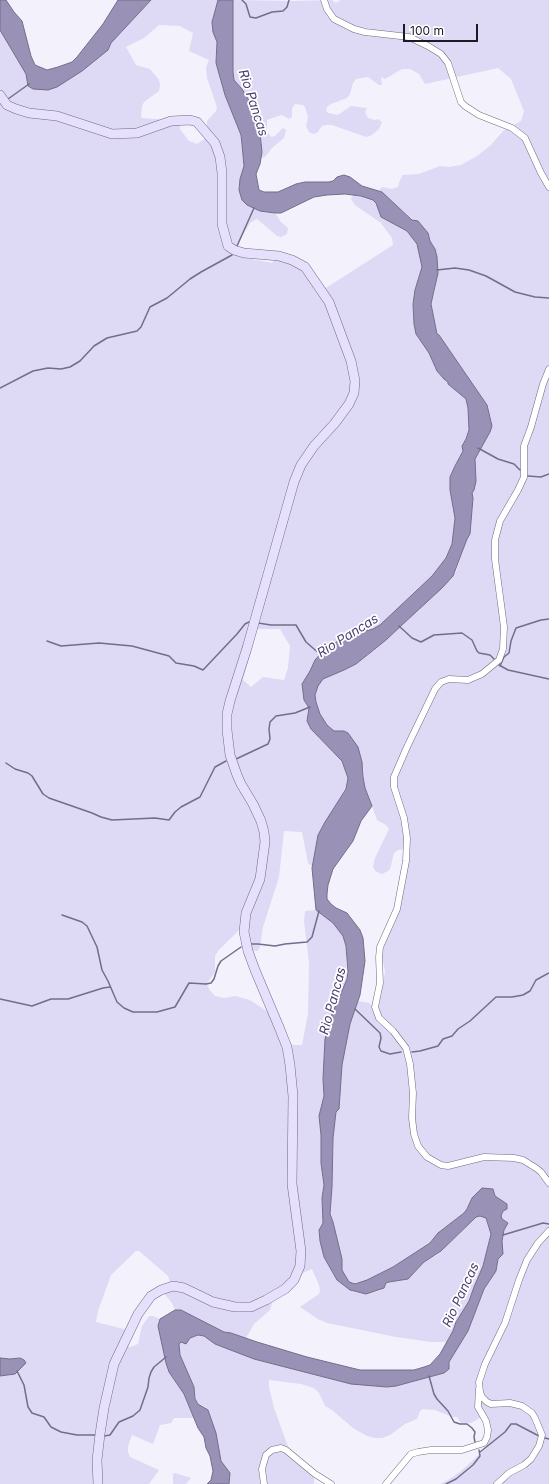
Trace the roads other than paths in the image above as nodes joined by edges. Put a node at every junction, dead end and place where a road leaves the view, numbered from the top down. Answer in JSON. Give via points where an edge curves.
{"nodes":[{"id":1,"x":324,"y":0,"type":"edge"},
{"id":2,"x":0,"y":95,"type":"edge"},
{"id":3,"x":549,"y":187,"type":"edge"},
{"id":4,"x":549,"y":369,"type":"edge"},
{"id":5,"x":549,"y":1183,"type":"edge"},
{"id":6,"x":549,"y":1231,"type":"edge"},
{"id":7,"x":479,"y":1388,"type":"junction"},
{"id":8,"x":98,"y":1484,"type":"edge"},
{"id":9,"x":264,"y":1484,"type":"edge"},
{"id":10,"x":331,"y":1484,"type":"edge"},
{"id":11,"x":386,"y":1484,"type":"edge"},
{"id":12,"x":497,"y":1484,"type":"edge"}],
"edges":[{"from":1,"to":3,"type":"street","via":[[334,19],[354,29],[409,37],[441,54],[448,63],[461,102],[479,115],[512,128],[524,138],[540,174]]},
{"from":2,"to":8,"type":"street","via":[[7,105],[16,109],[57,116],[112,134],[137,133],[171,121],[197,122],[215,144],[220,157],[222,224],[228,246],[244,253],[279,256],[305,267],[329,302],[351,361],[355,381],[354,393],[349,404],[314,446],[301,465],[294,482],[227,714],[230,755],[236,775],[253,804],[264,832],[260,879],[246,913],[244,932],[254,970],[284,1040],[290,1065],[293,1096],[292,1184],[300,1266],[294,1280],[285,1289],[251,1307],[235,1307],[213,1302],[184,1288],[172,1286],[151,1296],[138,1314],[114,1364],[100,1434]]},
{"from":4,"to":5,"type":"street","via":[[524,446],[524,476],[500,521],[495,540],[504,650],[495,665],[482,674],[468,680],[449,679],[441,682],[406,747],[394,777],[394,787],[404,818],[407,838],[406,861],[397,909],[380,947],[380,983],[374,1007],[379,1018],[394,1030],[406,1048],[413,1093],[414,1134],[418,1146],[427,1157],[448,1166],[484,1158],[514,1158],[541,1172]]},
{"from":6,"to":7,"type":"street","via":[[531,1253],[523,1269],[505,1323],[485,1364]]},
{"from":7,"to":11,"type":"street","via":[[478,1407],[488,1430],[484,1443],[462,1450],[431,1450],[412,1454]]},
{"from":7,"to":12,"type":"street","via":[[482,1397],[491,1404],[510,1403],[528,1410],[535,1418],[542,1435],[531,1459]]},
{"from":9,"to":10,"type":"street","via":[[262,1469],[266,1455],[281,1448]]}]}
